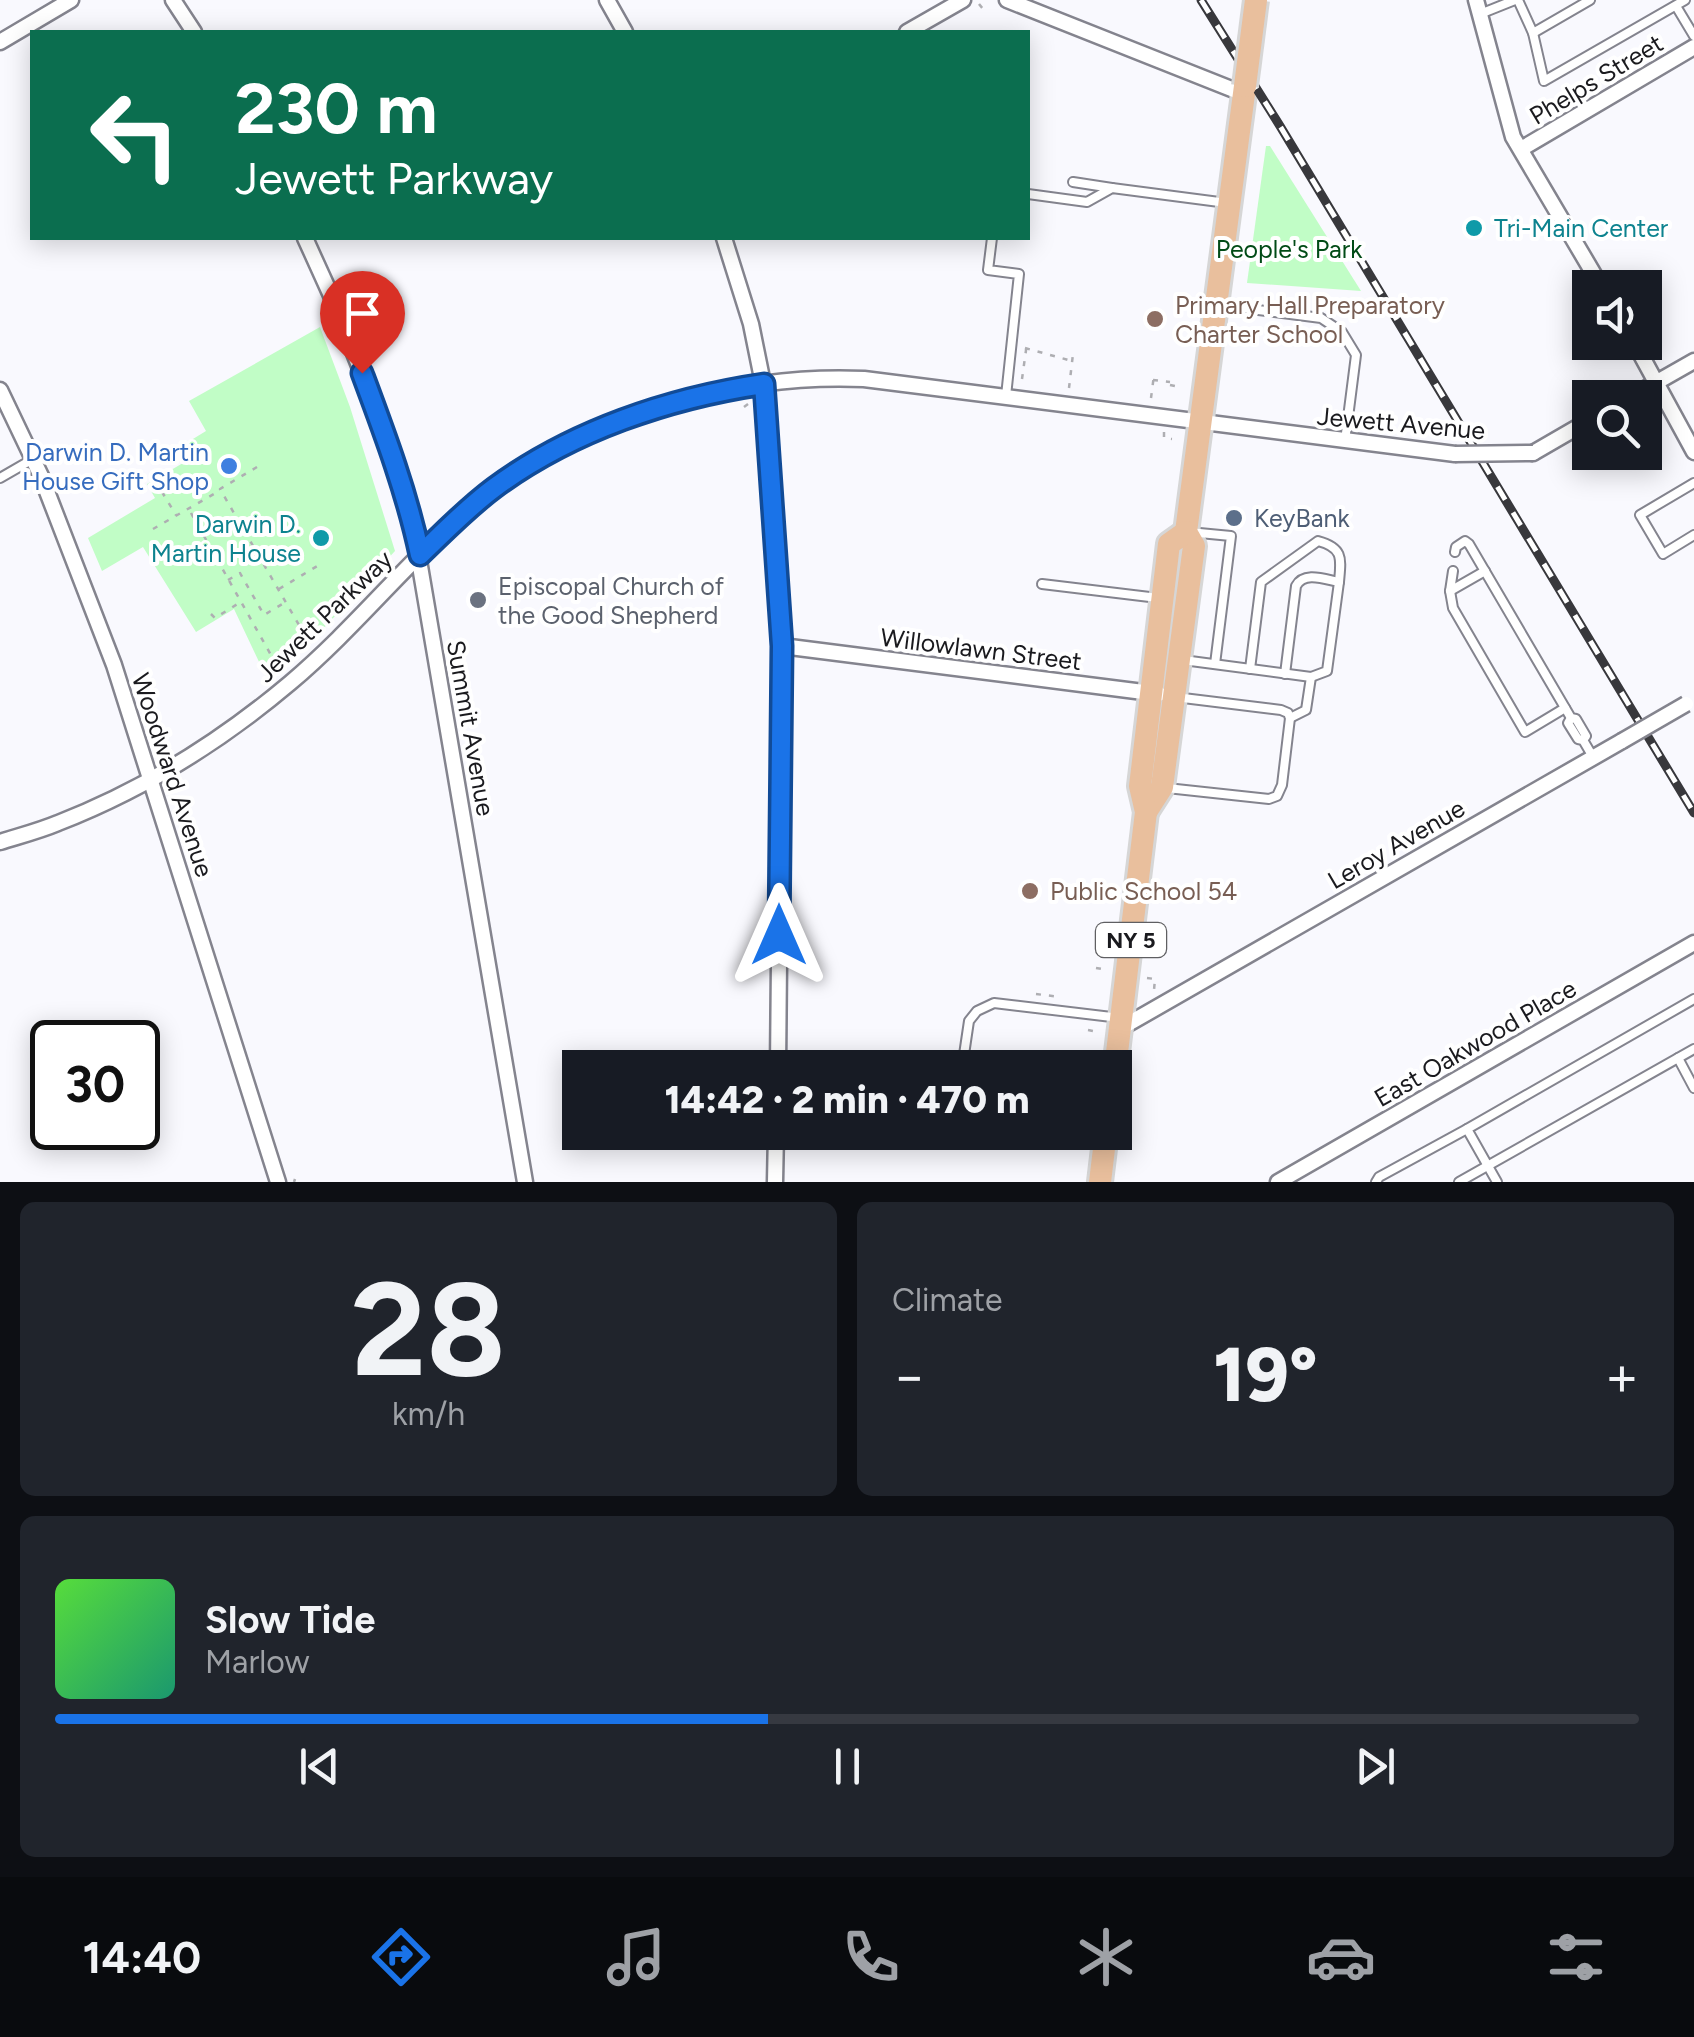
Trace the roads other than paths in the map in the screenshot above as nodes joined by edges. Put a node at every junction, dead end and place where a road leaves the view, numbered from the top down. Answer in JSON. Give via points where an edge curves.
{"nodes":[{"id":1,"x":71,"y":0,"type":"edge"},
{"id":2,"x":174,"y":0,"type":"edge"},
{"id":3,"x":607,"y":0,"type":"edge"},
{"id":4,"x":963,"y":0,"type":"edge"},
{"id":5,"x":1008,"y":0,"type":"edge"},
{"id":6,"x":1256,"y":0,"type":"edge"},
{"id":7,"x":1517,"y":0,"type":"edge"},
{"id":8,"x":1590,"y":0,"type":"edge"},
{"id":9,"x":1685,"y":0,"type":"edge"},
{"id":10,"x":1676,"y":6,"type":"junction"},
{"id":11,"x":1478,"y":7,"type":"edge"},
{"id":12,"x":193,"y":30,"type":"edge"},
{"id":13,"x":624,"y":30,"type":"edge"},
{"id":14,"x":910,"y":30,"type":"edge"},
{"id":15,"x":1533,"y":33,"type":"junction"},
{"id":16,"x":1694,"y":36,"type":"edge"},
{"id":17,"x":0,"y":42,"type":"edge"},
{"id":18,"x":1694,"y":47,"type":"edge"},
{"id":19,"x":1244,"y":90,"type":"junction"},
{"id":20,"x":1521,"y":149,"type":"junction"},
{"id":21,"x":1073,"y":182,"type":"dead end"},
{"id":22,"x":1112,"y":188,"type":"junction"},
{"id":23,"x":1030,"y":194,"type":"edge"},
{"id":24,"x":1229,"y":203,"type":"junction"},
{"id":25,"x":306,"y":240,"type":"edge"},
{"id":26,"x":725,"y":240,"type":"edge"},
{"id":27,"x":992,"y":240,"type":"edge"},
{"id":28,"x":1592,"y":270,"type":"edge"},
{"id":29,"x":1216,"y":301,"type":"junction"},
{"id":30,"x":1694,"y":361,"type":"edge"},
{"id":31,"x":1660,"y":380,"type":"edge"},
{"id":32,"x":764,"y":384,"type":"junction"},
{"id":33,"x":0,"y":390,"type":"edge"},
{"id":34,"x":1662,"y":393,"type":"edge"},
{"id":35,"x":1006,"y":396,"type":"junction"},
{"id":36,"x":1200,"y":422,"type":"junction"},
{"id":37,"x":1572,"y":430,"type":"edge"},
{"id":38,"x":1346,"y":441,"type":"junction"},
{"id":39,"x":1694,"y":452,"type":"edge"},
{"id":40,"x":33,"y":459,"type":"junction"},
{"id":41,"x":0,"y":478,"type":"edge"},
{"id":42,"x":1694,"y":482,"type":"edge"},
{"id":43,"x":1186,"y":532,"type":"junction"},
{"id":44,"x":1694,"y":534,"type":"edge"},
{"id":45,"x":1455,"y":552,"type":"dead end"},
{"id":46,"x":420,"y":555,"type":"junction"},
{"id":47,"x":1453,"y":571,"type":"dead end"},
{"id":48,"x":1485,"y":571,"type":"junction"},
{"id":49,"x":1339,"y":582,"type":"junction"},
{"id":50,"x":1042,"y":584,"type":"dead end"},
{"id":51,"x":1450,"y":591,"type":"junction"},
{"id":52,"x":1163,"y":599,"type":"junction"},
{"id":53,"x":782,"y":646,"type":"junction"},
{"id":54,"x":1179,"y":659,"type":"junction"},
{"id":55,"x":1216,"y":664,"type":"junction"},
{"id":56,"x":1250,"y":669,"type":"junction"},
{"id":57,"x":1285,"y":674,"type":"junction"},
{"id":58,"x":1311,"y":677,"type":"junction"},
{"id":59,"x":1150,"y":693,"type":"junction"},
{"id":60,"x":1174,"y":697,"type":"junction"},
{"id":61,"x":1690,"y":701,"type":"edge"},
{"id":62,"x":1566,"y":708,"type":"junction"},
{"id":63,"x":1290,"y":718,"type":"junction"},
{"id":64,"x":1593,"y":757,"type":"junction"},
{"id":65,"x":152,"y":780,"type":"junction"},
{"id":66,"x":1162,"y":787,"type":"junction"},
{"id":67,"x":1146,"y":812,"type":"junction"},
{"id":68,"x":0,"y":842,"type":"edge"},
{"id":69,"x":1694,"y":943,"type":"edge"},
{"id":70,"x":1694,"y":998,"type":"edge"},
{"id":71,"x":1121,"y":1023,"type":"junction"},
{"id":72,"x":1694,"y":1049,"type":"edge"},
{"id":73,"x":778,"y":1050,"type":"edge"},
{"id":74,"x":965,"y":1050,"type":"edge"},
{"id":75,"x":1117,"y":1050,"type":"edge"},
{"id":76,"x":1678,"y":1058,"type":"junction"},
{"id":77,"x":1694,"y":1088,"type":"edge"},
{"id":78,"x":1467,"y":1129,"type":"junction"},
{"id":79,"x":776,"y":1150,"type":"edge"},
{"id":80,"x":1101,"y":1150,"type":"edge"},
{"id":81,"x":1488,"y":1165,"type":"junction"},
{"id":82,"x":278,"y":1182,"type":"edge"},
{"id":83,"x":525,"y":1182,"type":"edge"},
{"id":84,"x":775,"y":1182,"type":"edge"},
{"id":85,"x":1100,"y":1182,"type":"edge"},
{"id":86,"x":1278,"y":1182,"type":"edge"},
{"id":87,"x":1376,"y":1182,"type":"edge"},
{"id":88,"x":1458,"y":1182,"type":"edge"},
{"id":89,"x":1497,"y":1182,"type":"edge"}],
"edges":[{"from":1,"to":17,"type":"street"},
{"from":2,"to":12,"type":"street"},
{"from":3,"to":13,"type":"street"},
{"from":4,"to":14,"type":"street"},
{"from":5,"to":19,"type":"street"},
{"from":6,"to":19,"type":"main road","number":"NY 5","bridge":true},
{"from":7,"to":11,"type":"lane"},
{"from":7,"to":15,"type":"lane"},
{"from":8,"to":15,"type":"lane"},
{"from":9,"to":10,"type":"lane"},
{"from":10,"to":15,"type":"lane","via":[[1544,81]]},
{"from":10,"to":16,"type":"lane"},
{"from":11,"to":20,"type":"street"},
{"from":18,"to":20,"type":"street","name":"Phelps Street"},
{"from":19,"to":24,"type":"main road","number":"NY 5"},
{"from":20,"to":28,"type":"street"},
{"from":21,"to":22,"type":"lane"},
{"from":22,"to":23,"type":"lane","via":[[1087,202]]},
{"from":22,"to":24,"type":"lane"},
{"from":24,"to":29,"type":"main road","number":"NY 5"},
{"from":25,"to":46,"type":"street","name":"Summit Avenue","via":[[370,394]]},
{"from":26,"to":32,"type":"street"},
{"from":27,"to":35,"type":"lane","via":[[988,270],[1019,274]]},
{"from":29,"to":36,"type":"main road","number":"NY 5"},
{"from":29,"to":38,"type":"lane","via":[[1321,318],[1342,332],[1356,354]]},
{"from":30,"to":31,"type":"street"},
{"from":32,"to":35,"type":"street","name":"Jewett Parkway","via":[[864,378]]},
{"from":32,"to":46,"type":"street","name":"Jewett Parkway","via":[[648,412],[548,454],[493,489]]},
{"from":32,"to":53,"type":"street"},
{"from":33,"to":40,"type":"street","name":"Woodward Avenue"},
{"from":34,"to":39,"type":"street"},
{"from":35,"to":36,"type":"street","name":"Jewett Parkway"},
{"from":36,"to":38,"type":"street","name":"Jewett Avenue"},
{"from":36,"to":43,"type":"main road","number":"NY 5"},
{"from":37,"to":38,"type":"street","name":"Jewett Avenue","bridge":true,"via":[[1532,453],[1455,454]]},
{"from":40,"to":41,"type":"lane"},
{"from":40,"to":65,"type":"street","name":"Woodward Avenue"},
{"from":42,"to":44,"type":"lane","via":[[1640,516],[1663,554]]},
{"from":43,"to":52,"type":"main road","number":"NY 5","via":[[1169,544]]},
{"from":43,"to":54,"type":"main road","number":"NY 5","via":[[1194,546]]},
{"from":43,"to":55,"type":"lane","via":[[1231,536]]},
{"from":45,"to":48,"type":"lane","via":[[1465,541]]},
{"from":46,"to":65,"type":"street","name":"Jewett Parkway","via":[[288,685]]},
{"from":46,"to":83,"type":"street","name":"Summit Avenue"},
{"from":47,"to":51,"type":"lane"},
{"from":48,"to":51,"type":"lane"},
{"from":48,"to":62,"type":"lane"},
{"from":49,"to":56,"type":"lane","via":[[1341,558],[1318,541],[1261,582]]},
{"from":49,"to":57,"type":"lane","via":[[1299,580]]},
{"from":49,"to":58,"type":"lane","via":[[1327,671]]},
{"from":50,"to":52,"type":"lane"},
{"from":51,"to":62,"type":"lane","via":[[1525,732]]},
{"from":52,"to":59,"type":"main road","number":"NY 5"},
{"from":53,"to":59,"type":"street","name":"Willowlawn Street"},
{"from":53,"to":73,"type":"street"},
{"from":54,"to":55,"type":"lane"},
{"from":54,"to":60,"type":"main road","number":"NY 5"},
{"from":55,"to":56,"type":"lane"},
{"from":56,"to":57,"type":"lane"},
{"from":57,"to":58,"type":"lane"},
{"from":58,"to":63,"type":"lane","via":[[1306,710]]},
{"from":59,"to":60,"type":"street","name":"Willowlawn Street"},
{"from":59,"to":67,"type":"main road","number":"NY 5","via":[[1140,786]]},
{"from":60,"to":63,"type":"lane","via":[[1280,710]]},
{"from":60,"to":66,"type":"main road","number":"NY 5"},
{"from":61,"to":64,"type":"street","name":"Leroy Avenue","bridge":true},
{"from":62,"to":64,"type":"lane","via":[[1568,723]]},
{"from":63,"to":66,"type":"lane","via":[[1277,796]]},
{"from":64,"to":71,"type":"street","name":"Leroy Avenue"},
{"from":65,"to":68,"type":"street","name":"Jewett Parkway"},
{"from":65,"to":82,"type":"street","name":"Woodward Avenue"},
{"from":66,"to":67,"type":"main road","number":"NY 5"},
{"from":67,"to":71,"type":"main road","number":"NY 5"},
{"from":69,"to":86,"type":"street","name":"East Oakwood Place"},
{"from":70,"to":78,"type":"lane"},
{"from":71,"to":74,"type":"lane","via":[[994,1003],[969,1021]]},
{"from":71,"to":75,"type":"main road","number":"NY 5"},
{"from":72,"to":76,"type":"lane"},
{"from":76,"to":77,"type":"lane"},
{"from":76,"to":81,"type":"lane"},
{"from":78,"to":81,"type":"lane"},
{"from":78,"to":87,"type":"lane"},
{"from":79,"to":84,"type":"street"},
{"from":80,"to":85,"type":"main road"},
{"from":81,"to":88,"type":"lane"},
{"from":81,"to":89,"type":"lane"}]}
